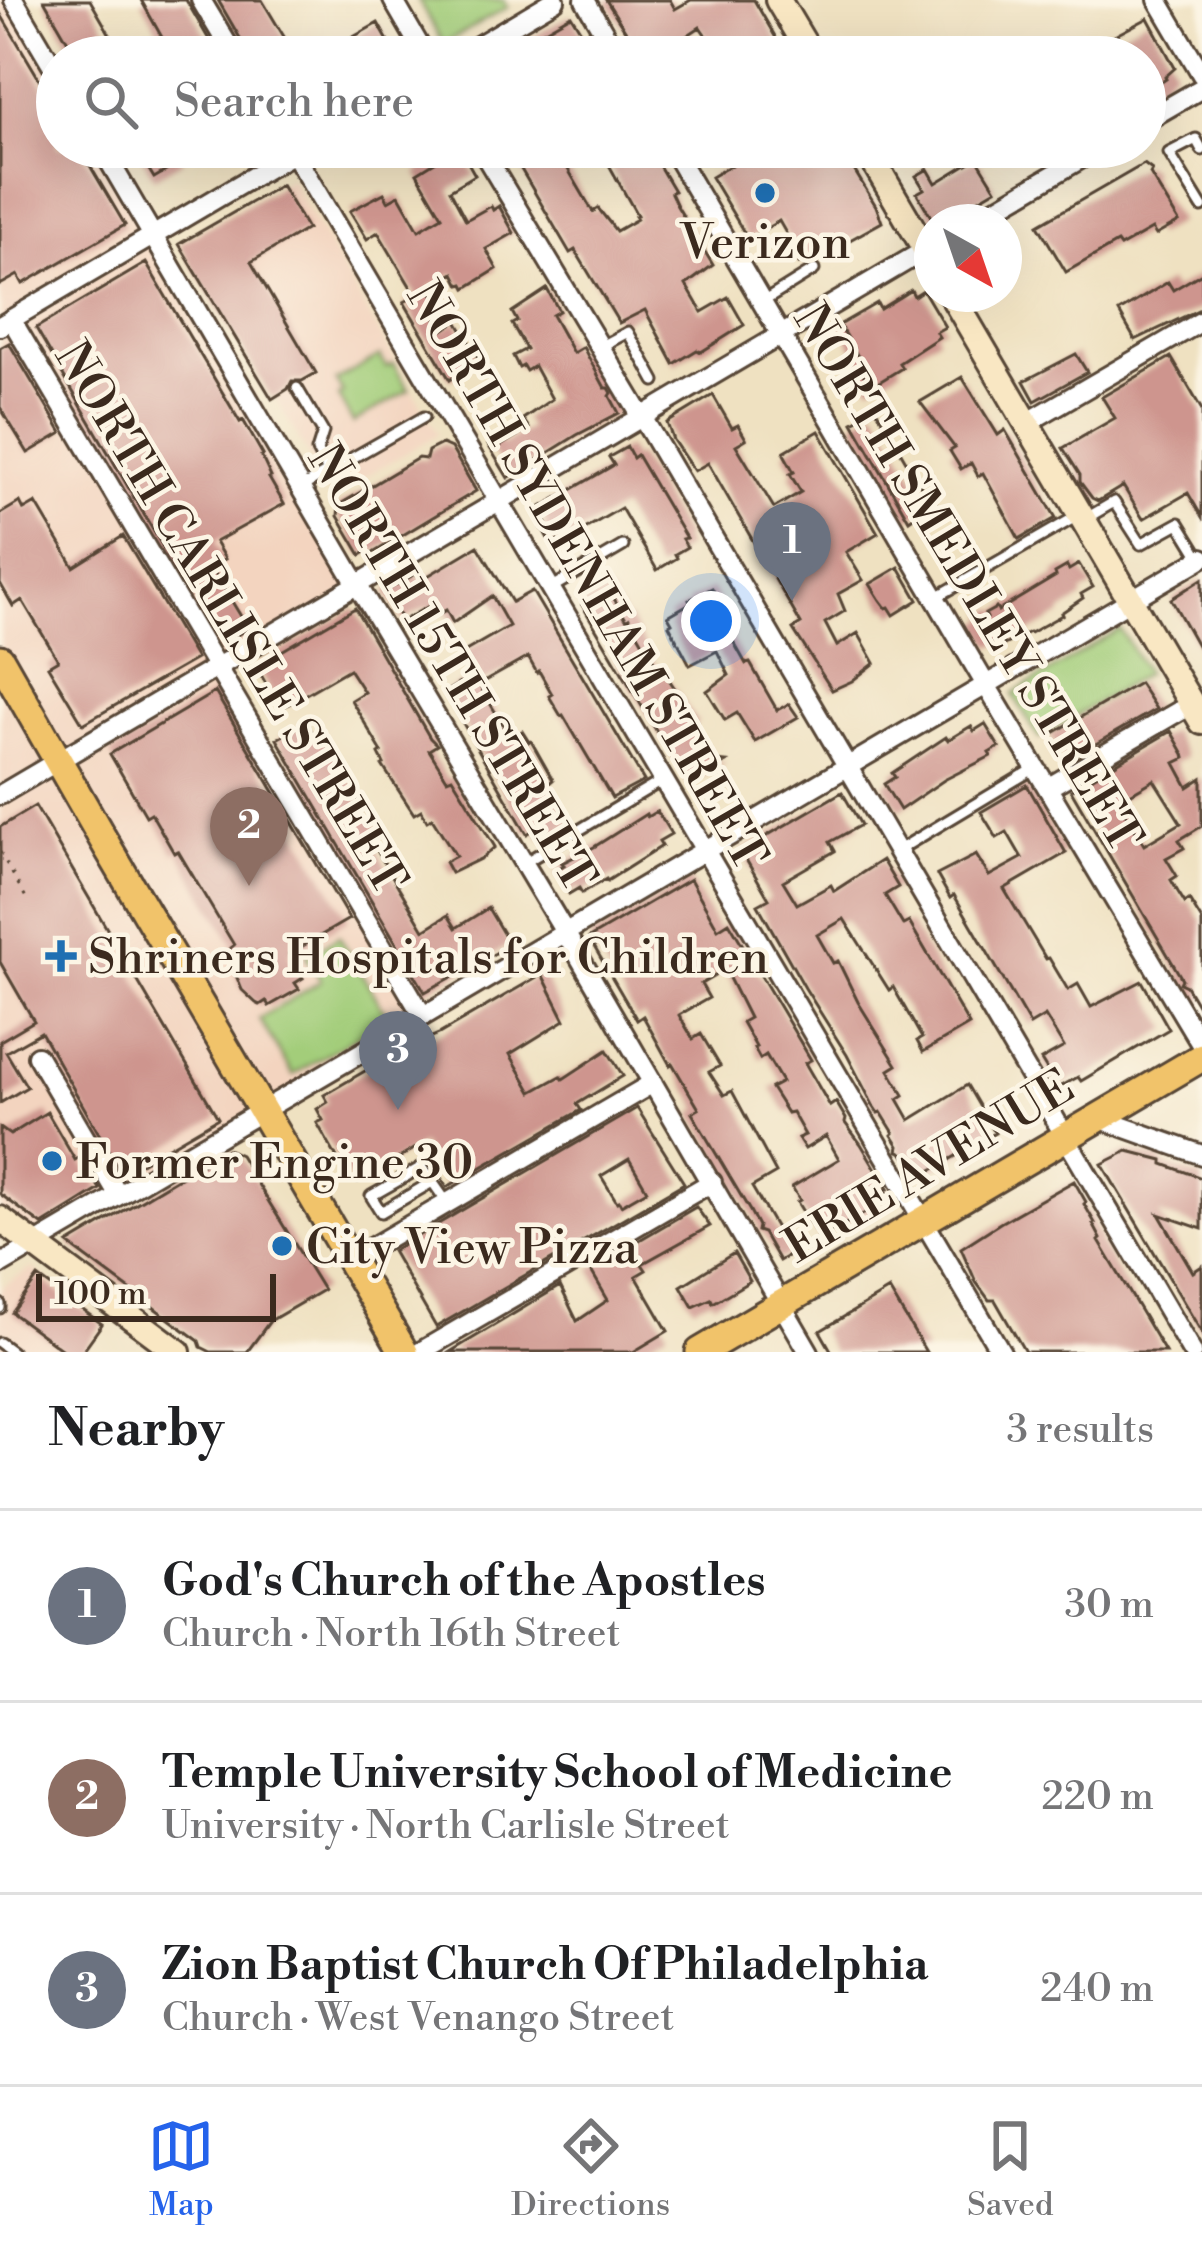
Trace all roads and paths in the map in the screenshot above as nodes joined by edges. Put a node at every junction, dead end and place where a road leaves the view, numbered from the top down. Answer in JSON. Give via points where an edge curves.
{"nodes":[{"id":1,"x":14,"y":0,"type":"edge"},
{"id":2,"x":201,"y":0,"type":"edge"},
{"id":3,"x":393,"y":0,"type":"edge"},
{"id":4,"x":555,"y":0,"type":"edge"},
{"id":5,"x":585,"y":0,"type":"edge"},
{"id":6,"x":778,"y":0,"type":"edge"},
{"id":7,"x":1158,"y":0,"type":"edge"},
{"id":8,"x":223,"y":36,"type":"edge"},
{"id":9,"x":414,"y":36,"type":"edge"},
{"id":10,"x":494,"y":36,"type":"edge"},
{"id":11,"x":606,"y":36,"type":"edge"},
{"id":12,"x":799,"y":36,"type":"edge"},
{"id":13,"x":36,"y":37,"type":"edge"},
{"id":14,"x":1202,"y":74,"type":"edge"},
{"id":15,"x":1202,"y":88,"type":"edge"},
{"id":16,"x":1166,"y":109,"type":"edge"},
{"id":17,"x":1202,"y":150,"type":"edge"},
{"id":18,"x":113,"y":168,"type":"edge"},
{"id":19,"x":265,"y":168,"type":"edge"},
{"id":20,"x":307,"y":168,"type":"edge"},
{"id":21,"x":493,"y":168,"type":"edge"},
{"id":22,"x":682,"y":168,"type":"edge"},
{"id":23,"x":878,"y":168,"type":"edge"},
{"id":24,"x":1065,"y":168,"type":"edge"},
{"id":25,"x":1004,"y":204,"type":"edge"},
{"id":26,"x":1202,"y":207,"type":"edge"},
{"id":27,"x":914,"y":226,"type":"edge"},
{"id":28,"x":153,"y":236,"type":"junction"},
{"id":29,"x":914,"y":261,"type":"edge"},
{"id":30,"x":814,"y":271,"type":"dead end"},
{"id":31,"x":761,"y":303,"type":"junction"},
{"id":32,"x":961,"y":312,"type":"edge"},
{"id":33,"x":1202,"y":321,"type":"edge"},
{"id":34,"x":6,"y":322,"type":"edge"},
{"id":35,"x":780,"y":335,"type":"junction"},
{"id":36,"x":600,"y":347,"type":"junction"},
{"id":37,"x":656,"y":381,"type":"dead end"},
{"id":38,"x":297,"y":388,"type":"dead end"},
{"id":39,"x":424,"y":417,"type":"dead end"},
{"id":40,"x":642,"y":417,"type":"junction"},
{"id":41,"x":1025,"y":424,"type":"junction"},
{"id":42,"x":328,"y":472,"type":"junction"},
{"id":43,"x":300,"y":488,"type":"junction"},
{"id":44,"x":500,"y":501,"type":"junction"},
{"id":45,"x":1081,"y":518,"type":"junction"},
{"id":46,"x":623,"y":545,"type":"dead end"},
{"id":47,"x":1201,"y":558,"type":"edge"},
{"id":48,"x":358,"y":586,"type":"junction"},
{"id":49,"x":551,"y":588,"type":"junction"},
{"id":50,"x":935,"y":598,"type":"junction"},
{"id":51,"x":1130,"y":600,"type":"junction"},
{"id":52,"x":0,"y":659,"type":"edge"},
{"id":53,"x":216,"y":667,"type":"junction"},
{"id":54,"x":986,"y":685,"type":"junction"},
{"id":55,"x":1196,"y":713,"type":"edge"},
{"id":56,"x":58,"y":762,"type":"junction"},
{"id":57,"x":846,"y":767,"type":"junction"},
{"id":58,"x":1037,"y":767,"type":"junction"},
{"id":59,"x":663,"y":780,"type":"junction"},
{"id":60,"x":1049,"y":787,"type":"junction"},
{"id":61,"x":0,"y":795,"type":"edge"},
{"id":62,"x":704,"y":849,"type":"junction"},
{"id":63,"x":896,"y":851,"type":"junction"},
{"id":64,"x":0,"y":852,"type":"edge"},
{"id":65,"x":524,"y":863,"type":"junction"},
{"id":66,"x":29,"y":902,"type":"dead end"},
{"id":67,"x":566,"y":934,"type":"junction"},
{"id":68,"x":422,"y":1016,"type":"junction"},
{"id":69,"x":1202,"y":1046,"type":"edge"},
{"id":70,"x":37,"y":1056,"type":"dead end"},
{"id":71,"x":1202,"y":1057,"type":"edge"},
{"id":72,"x":652,"y":1084,"type":"junction"},
{"id":73,"x":262,"y":1109,"type":"junction"},
{"id":74,"x":1098,"y":1118,"type":"junction"},
{"id":75,"x":1066,"y":1137,"type":"junction"},
{"id":76,"x":1202,"y":1155,"type":"edge"},
{"id":77,"x":432,"y":1182,"type":"junction"},
{"id":78,"x":712,"y":1182,"type":"junction"},
{"id":79,"x":118,"y":1194,"type":"junction"},
{"id":80,"x":448,"y":1204,"type":"junction"},
{"id":81,"x":0,"y":1220,"type":"edge"},
{"id":82,"x":923,"y":1221,"type":"junction"},
{"id":83,"x":35,"y":1245,"type":"junction"},
{"id":84,"x":350,"y":1260,"type":"junction"},
{"id":85,"x":0,"y":1265,"type":"edge"},
{"id":86,"x":781,"y":1305,"type":"junction"},
{"id":87,"x":0,"y":1343,"type":"edge"},
{"id":88,"x":162,"y":1347,"type":"edge"},
{"id":89,"x":12,"y":1352,"type":"edge"},
{"id":90,"x":404,"y":1352,"type":"edge"},
{"id":91,"x":420,"y":1352,"type":"edge"},
{"id":92,"x":700,"y":1352,"type":"edge"},
{"id":93,"x":809,"y":1352,"type":"edge"},
{"id":94,"x":1001,"y":1352,"type":"edge"},
{"id":95,"x":1192,"y":1352,"type":"edge"}],
"edges":[{"from":1,"to":13,"type":"street"},
{"from":2,"to":8,"type":"street"},
{"from":3,"to":9,"type":"street"},
{"from":4,"to":10,"type":"street"},
{"from":5,"to":11,"type":"street"},
{"from":6,"to":12,"type":"street"},
{"from":7,"to":14,"type":"street"},
{"from":15,"to":16,"type":"street"},
{"from":17,"to":26,"type":"lane","via":[[1196,139],[1169,153]]},
{"from":18,"to":28,"type":"street","name":"NORTH 15TH STREET"},
{"from":19,"to":28,"type":"street"},
{"from":20,"to":44,"type":"street","name":"NORTH SYDENHAM STREET"},
{"from":21,"to":36,"type":"street"},
{"from":22,"to":31,"type":"street","name":"NORTH SMEDLEY STREET"},
{"from":23,"to":27,"type":"street"},
{"from":24,"to":25,"type":"street"},
{"from":28,"to":34,"type":"street"},
{"from":28,"to":43,"type":"street","name":"NORTH 15TH STREET"},
{"from":29,"to":35,"type":"street"},
{"from":30,"to":31,"type":"lane"},
{"from":31,"to":35,"type":"street","name":"NORTH SMEDLEY STREET"},
{"from":32,"to":41,"type":"street"},
{"from":33,"to":41,"type":"street"},
{"from":34,"to":53,"type":"street","name":"NORTH CARLISLE STREET"},
{"from":35,"to":40,"type":"street"},
{"from":35,"to":50,"type":"street","name":"NORTH SMEDLEY STREET"},
{"from":36,"to":37,"type":"lane","via":[[628,332]]},
{"from":36,"to":40,"type":"street"},
{"from":38,"to":42,"type":"lane","via":[[322,433],[317,451]]},
{"from":39,"to":42,"type":"lane"},
{"from":40,"to":44,"type":"street"},
{"from":40,"to":57,"type":"street"},
{"from":41,"to":45,"type":"street"},
{"from":42,"to":43,"type":"lane"},
{"from":43,"to":48,"type":"street","name":"NORTH 15TH STREET"},
{"from":44,"to":48,"type":"street"},
{"from":44,"to":49,"type":"street","name":"NORTH SYDENHAM STREET"},
{"from":45,"to":47,"type":"lane","via":[[1114,502],[1142,544],[1179,523]]},
{"from":45,"to":50,"type":"lane"},
{"from":45,"to":51,"type":"street"},
{"from":46,"to":49,"type":"lane"},
{"from":47,"to":51,"type":"street"},
{"from":48,"to":53,"type":"street"},
{"from":48,"to":65,"type":"street","name":"NORTH 15TH STREET"},
{"from":49,"to":59,"type":"street","name":"NORTH SYDENHAM STREET"},
{"from":50,"to":54,"type":"street","name":"NORTH SMEDLEY STREET"},
{"from":51,"to":54,"type":"street"},
{"from":51,"to":55,"type":"street"},
{"from":52,"to":56,"type":"main road"},
{"from":53,"to":56,"type":"street"},
{"from":53,"to":68,"type":"street","name":"NORTH CARLISLE STREET"},
{"from":54,"to":57,"type":"street"},
{"from":54,"to":58,"type":"street","name":"NORTH SMEDLEY STREET"},
{"from":55,"to":60,"type":"street"},
{"from":56,"to":61,"type":"street"},
{"from":56,"to":73,"type":"main road"},
{"from":57,"to":62,"type":"street"},
{"from":57,"to":63,"type":"street"},
{"from":58,"to":60,"type":"street","name":"NORTH SMEDLEY STREET"},
{"from":58,"to":63,"type":"lane"},
{"from":59,"to":62,"type":"street","name":"NORTH SYDENHAM STREET"},
{"from":59,"to":65,"type":"lane"},
{"from":60,"to":69,"type":"street","name":"NORTH SMEDLEY STREET"},
{"from":62,"to":67,"type":"street"},
{"from":62,"to":82,"type":"street","name":"NORTH SYDENHAM STREET"},
{"from":63,"to":75,"type":"street"},
{"from":64,"to":66,"type":"path"},
{"from":65,"to":67,"type":"street","name":"NORTH 15TH STREET"},
{"from":67,"to":68,"type":"street"},
{"from":67,"to":72,"type":"street","name":"NORTH 15TH STREET"},
{"from":68,"to":73,"type":"street"},
{"from":70,"to":79,"type":"street"},
{"from":71,"to":74,"type":"main road","name":"ERIE AVENUE"},
{"from":72,"to":78,"type":"street","name":"NORTH 15TH STREET"},
{"from":72,"to":80,"type":"street"},
{"from":73,"to":79,"type":"street"},
{"from":73,"to":84,"type":"main road"},
{"from":74,"to":75,"type":"main road","name":"ERIE AVENUE"},
{"from":74,"to":76,"type":"street"},
{"from":75,"to":82,"type":"main road","name":"ERIE AVENUE"},
{"from":75,"to":95,"type":"street"},
{"from":77,"to":77,"type":"lane","via":[[422,1167],[371,1196],[381,1212]]},
{"from":77,"to":80,"type":"lane"},
{"from":78,"to":86,"type":"street","name":"NORTH 15TH STREET"},
{"from":78,"to":91,"type":"street"},
{"from":79,"to":83,"type":"street"},
{"from":80,"to":84,"type":"street"},
{"from":81,"to":83,"type":"street"},
{"from":82,"to":86,"type":"main road","name":"ERIE AVENUE"},
{"from":82,"to":94,"type":"street","name":"NORTH SYDENHAM STREET"},
{"from":83,"to":85,"type":"street"},
{"from":83,"to":88,"type":"street"},
{"from":84,"to":90,"type":"main road"},
{"from":86,"to":92,"type":"main road","name":"ERIE AVENUE"},
{"from":86,"to":93,"type":"street","name":"NORTH 15TH STREET"},
{"from":87,"to":89,"type":"lane"}]}
